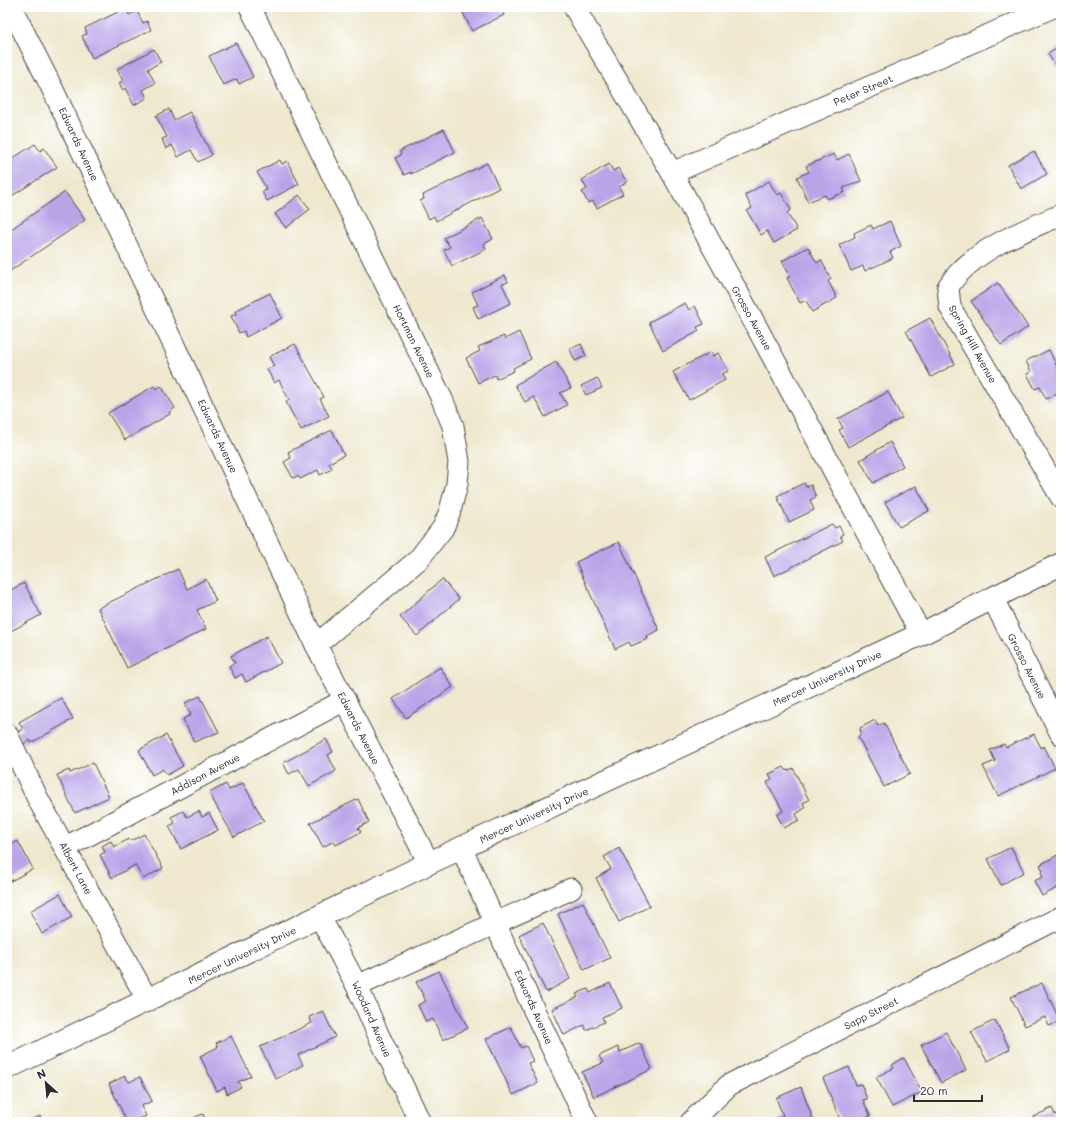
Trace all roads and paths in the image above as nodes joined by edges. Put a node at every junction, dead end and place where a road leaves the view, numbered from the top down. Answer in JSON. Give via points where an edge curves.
{"nodes":[{"id":1,"x":11,"y":7,"type":"edge"},
{"id":2,"x":250,"y":7,"type":"edge"},
{"id":3,"x":574,"y":7,"type":"edge"},
{"id":4,"x":1053,"y":7,"type":"edge"},
{"id":5,"x":672,"y":173,"type":"junction"},
{"id":6,"x":1061,"y":215,"type":"edge"},
{"id":7,"x":1061,"y":496,"type":"edge"},
{"id":8,"x":1061,"y":564,"type":"edge"},
{"id":9,"x":993,"y":598,"type":"junction"},
{"id":10,"x":921,"y":634,"type":"junction"},
{"id":11,"x":316,"y":645,"type":"junction"},
{"id":12,"x":345,"y":700,"type":"junction"},
{"id":13,"x":7,"y":734,"type":"edge"},
{"id":14,"x":1061,"y":734,"type":"edge"},
{"id":15,"x":66,"y":847,"type":"junction"},
{"id":16,"x":462,"y":848,"type":"junction"},
{"id":17,"x":429,"y":863,"type":"junction"},
{"id":18,"x":570,"y":889,"type":"dead end"},
{"id":19,"x":320,"y":917,"type":"junction"},
{"id":20,"x":1061,"y":917,"type":"edge"},
{"id":21,"x":496,"y":923,"type":"junction"},
{"id":22,"x":357,"y":986,"type":"junction"},
{"id":23,"x":148,"y":1001,"type":"junction"},
{"id":24,"x":7,"y":1068,"type":"edge"},
{"id":25,"x":420,"y":1122,"type":"edge"},
{"id":26,"x":587,"y":1122,"type":"edge"},
{"id":27,"x":691,"y":1122,"type":"edge"}],
"edges":[{"from":1,"to":11,"type":"street","name":"Edwards Avenue","via":[[54,90]]},
{"from":2,"to":11,"type":"street","name":"Hortman Avenue","via":[[442,399],[453,426],[459,462],[450,512],[443,528],[418,560]]},
{"from":3,"to":5,"type":"street","name":"Grosso Avenue"},
{"from":4,"to":5,"type":"street","name":"Peter Street"},
{"from":5,"to":10,"type":"street","name":"Grosso Avenue"},
{"from":6,"to":7,"type":"street","name":"Spring Hill Avenue","via":[[1030,228],[980,256],[956,274],[948,287],[950,307]]},
{"from":8,"to":9,"type":"main road","name":"Mercer University Drive"},
{"from":9,"to":10,"type":"main road","name":"Mercer University Drive"},
{"from":9,"to":14,"type":"street","name":"Grosso Avenue"},
{"from":10,"to":16,"type":"main road","name":"Mercer University Drive"},
{"from":11,"to":12,"type":"street","name":"Edwards Avenue"},
{"from":12,"to":15,"type":"street","name":"Addison Avenue"},
{"from":12,"to":17,"type":"street","name":"Edwards Avenue"},
{"from":13,"to":15,"type":"street","name":"Albert Lane","via":[[38,799]]},
{"from":15,"to":23,"type":"street","name":"Albert Lane"},
{"from":16,"to":17,"type":"main road","name":"Mercer University Drive"},
{"from":16,"to":21,"type":"street","name":"Edwards Avenue"},
{"from":17,"to":19,"type":"main road","name":"Mercer University Drive"},
{"from":18,"to":21,"type":"street"},
{"from":19,"to":22,"type":"street","name":"Woodard Avenue"},
{"from":19,"to":23,"type":"main road","name":"Mercer University Drive"},
{"from":20,"to":27,"type":"street","name":"Sapp Street","via":[[729,1085]]},
{"from":21,"to":22,"type":"street"},
{"from":21,"to":26,"type":"street","name":"Edwards Avenue"},
{"from":22,"to":25,"type":"street","name":"Woodard Avenue"},
{"from":23,"to":24,"type":"main road","name":"Mercer University Drive"}]}
